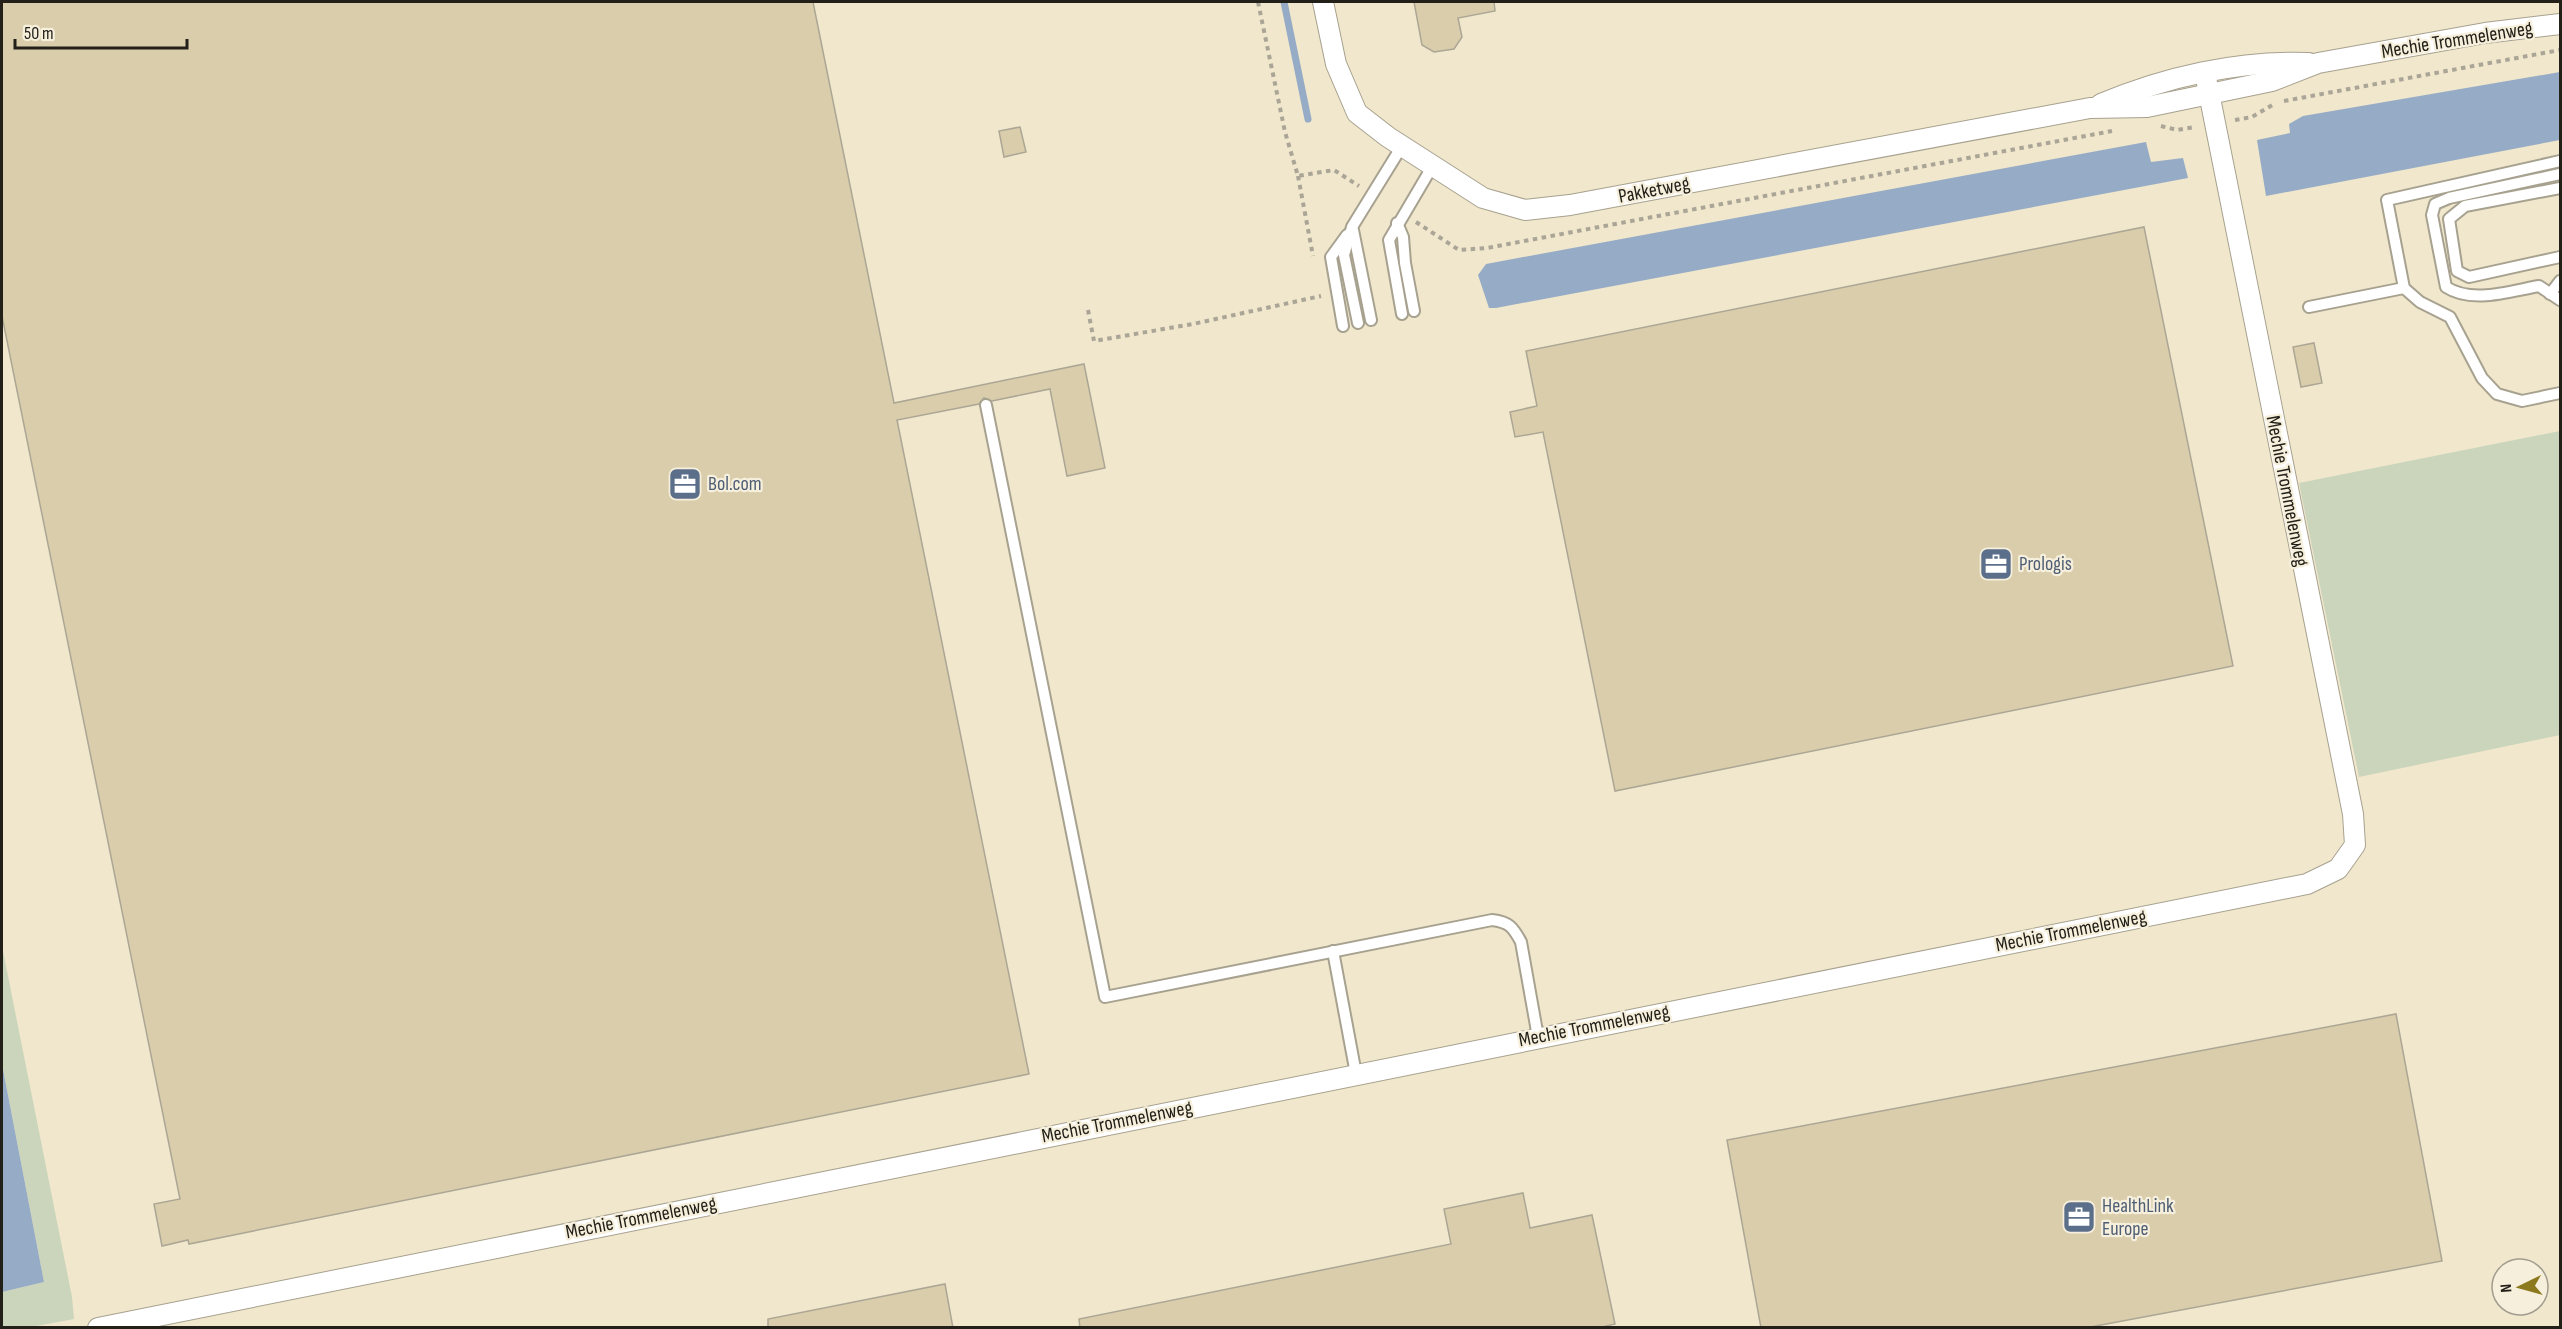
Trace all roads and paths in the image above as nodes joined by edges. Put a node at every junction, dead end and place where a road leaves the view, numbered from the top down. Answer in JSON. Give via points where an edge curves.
{"nodes":[{"id":1,"x":1323,"y":2,"type":"edge"},
{"id":2,"x":2560,"y":24,"type":"edge"},
{"id":3,"x":2560,"y":50,"type":"edge"},
{"id":4,"x":2318,"y":63,"type":"junction"},
{"id":5,"x":2205,"y":73,"type":"junction"},
{"id":6,"x":2209,"y":94,"type":"junction"},
{"id":7,"x":2090,"y":108,"type":"junction"},
{"id":8,"x":2214,"y":124,"type":"junction"},
{"id":9,"x":1402,"y":146,"type":"junction"},
{"id":10,"x":2560,"y":161,"type":"edge"},
{"id":11,"x":1432,"y":167,"type":"junction"},
{"id":12,"x":2560,"y":174,"type":"edge"},
{"id":13,"x":1298,"y":176,"type":"dead end"},
{"id":14,"x":2560,"y":188,"type":"edge"},
{"id":15,"x":1397,"y":223,"type":"junction"},
{"id":16,"x":1352,"y":227,"type":"junction"},
{"id":17,"x":2560,"y":257,"type":"edge"},
{"id":18,"x":1315,"y":264,"type":"dead end"},
{"id":19,"x":2560,"y":281,"type":"edge"},
{"id":20,"x":1319,"y":286,"type":"dead end"},
{"id":21,"x":2404,"y":288,"type":"junction"},
{"id":22,"x":2550,"y":294,"type":"junction"},
{"id":23,"x":2560,"y":300,"type":"edge"},
{"id":24,"x":2309,"y":307,"type":"dead end"},
{"id":25,"x":1088,"y":310,"type":"dead end"},
{"id":26,"x":1414,"y":311,"type":"dead end"},
{"id":27,"x":1402,"y":314,"type":"dead end"},
{"id":28,"x":1371,"y":320,"type":"dead end"},
{"id":29,"x":1358,"y":323,"type":"dead end"},
{"id":30,"x":1343,"y":326,"type":"dead end"},
{"id":31,"x":2560,"y":393,"type":"edge"},
{"id":32,"x":986,"y":405,"type":"dead end"},
{"id":33,"x":1333,"y":951,"type":"junction"},
{"id":34,"x":1538,"y":1037,"type":"junction"},
{"id":35,"x":1356,"y":1074,"type":"junction"},
{"id":36,"x":98,"y":1328,"type":"edge"}],
"edges":[{"from":1,"to":9,"type":"street","name":"Pakketweg","via":[[1336,64],[1357,113]]},
{"from":2,"to":4,"type":"street","name":"Mechie Trommelenweg"},
{"from":3,"to":8,"type":"path","name":"Mechie Trommelenweg","via":[[2276,102],[2252,117]]},
{"from":4,"to":5,"type":"street","name":"Mechie Trommelenweg","via":[[2272,61]]},
{"from":4,"to":6,"type":"street","name":"Mechie Trommelenweg","via":[[2272,81]]},
{"from":5,"to":6,"type":"street","name":"Mechie Trommelenweg"},
{"from":5,"to":7,"type":"street","name":"Mechie Trommelenweg","via":[[2144,86]]},
{"from":6,"to":7,"type":"street","name":"Mechie Trommelenweg","via":[[2147,107]]},
{"from":6,"to":8,"type":"street","name":"Mechie Trommelenweg"},
{"from":7,"to":11,"type":"street","name":"Pakketweg","via":[[1570,206],[1525,210],[1483,198]]},
{"from":8,"to":34,"type":"street","name":"Mechie Trommelenweg","via":[[2353,814],[2355,845],[2338,869],[2307,884]]},
{"from":9,"to":11,"type":"street","name":"Pakketweg"},
{"from":9,"to":16,"type":"lane"},
{"from":10,"to":21,"type":"lane","via":[[2387,200]]},
{"from":11,"to":15,"type":"lane"},
{"from":12,"to":22,"type":"lane","via":[[2449,198],[2435,204],[2432,215],[2446,286],[2455,293],[2476,296],[2539,286]]},
{"from":13,"to":18,"type":"path"},
{"from":14,"to":17,"type":"lane","via":[[2464,206],[2449,219],[2457,271],[2469,277]]},
{"from":15,"to":26,"type":"lane","via":[[1403,237]]},
{"from":15,"to":27,"type":"lane","via":[[1389,240]]},
{"from":16,"to":28,"type":"lane"},
{"from":16,"to":29,"type":"lane","via":[[1344,255]]},
{"from":16,"to":30,"type":"lane","via":[[1331,257]]},
{"from":19,"to":22,"type":"lane"},
{"from":20,"to":25,"type":"path","via":[[1321,297],[1094,341]]},
{"from":21,"to":24,"type":"lane"},
{"from":21,"to":31,"type":"lane","via":[[2420,302],[2450,317],[2482,378],[2497,394],[2522,401]]},
{"from":22,"to":23,"type":"lane"},
{"from":32,"to":33,"type":"lane","via":[[1105,997]]},
{"from":33,"to":34,"type":"lane","via":[[1492,920],[1504,921],[1513,927],[1521,942]]},
{"from":33,"to":35,"type":"lane"},
{"from":34,"to":35,"type":"street","name":"Mechie Trommelenweg"},
{"from":35,"to":36,"type":"street","name":"Mechie Trommelenweg"}]}
